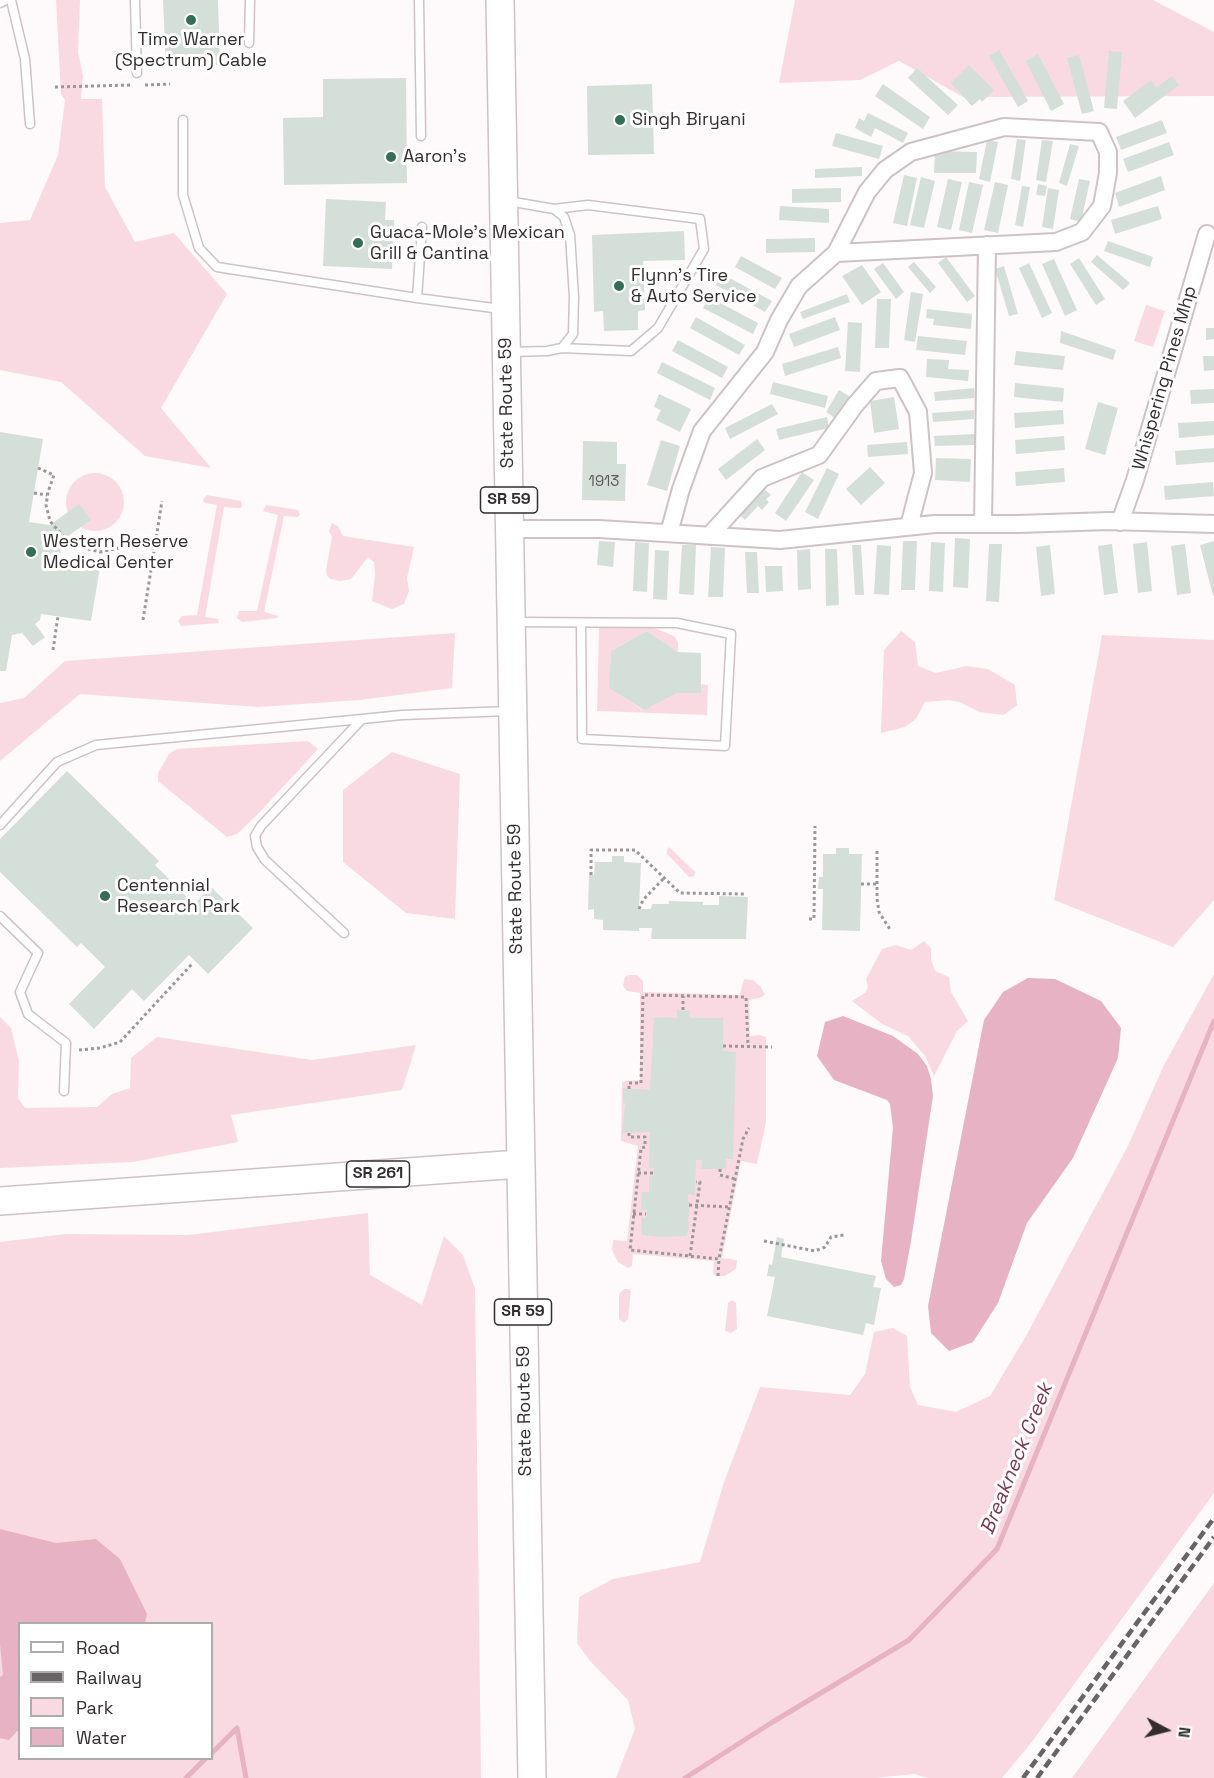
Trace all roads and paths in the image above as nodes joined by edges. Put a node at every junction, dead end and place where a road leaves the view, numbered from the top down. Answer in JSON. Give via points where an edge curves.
{"nodes":[{"id":1,"x":6,"y":0,"type":"edge"},
{"id":2,"x":11,"y":0,"type":"edge"},
{"id":3,"x":135,"y":0,"type":"edge"},
{"id":4,"x":250,"y":0,"type":"edge"},
{"id":5,"x":419,"y":0,"type":"edge"},
{"id":6,"x":500,"y":0,"type":"edge"},
{"id":7,"x":0,"y":3,"type":"edge"},
{"id":8,"x":249,"y":43,"type":"dead end"},
{"id":9,"x":137,"y":73,"type":"dead end"},
{"id":10,"x":170,"y":84,"type":"dead end"},
{"id":11,"x":55,"y":87,"type":"dead end"},
{"id":12,"x":183,"y":120,"type":"dead end"},
{"id":13,"x":30,"y":124,"type":"dead end"},
{"id":14,"x":421,"y":136,"type":"dead end"},
{"id":15,"x":503,"y":200,"type":"junction"},
{"id":16,"x":554,"y":209,"type":"junction"},
{"id":17,"x":422,"y":227,"type":"dead end"},
{"id":18,"x":1207,"y":234,"type":"dead end"},
{"id":19,"x":987,"y":245,"type":"junction"},
{"id":20,"x":836,"y":253,"type":"junction"},
{"id":21,"x":417,"y":298,"type":"junction"},
{"id":22,"x":505,"y":309,"type":"junction"},
{"id":23,"x":562,"y":348,"type":"junction"},
{"id":24,"x":506,"y":352,"type":"junction"},
{"id":25,"x":38,"y":468,"type":"dead end"},
{"id":26,"x":34,"y":493,"type":"dead end"},
{"id":27,"x":47,"y":495,"type":"junction"},
{"id":28,"x":162,"y":501,"type":"dead end"},
{"id":29,"x":1120,"y":522,"type":"junction"},
{"id":30,"x":983,"y":524,"type":"junction"},
{"id":31,"x":1214,"y":524,"type":"edge"},
{"id":32,"x":909,"y":526,"type":"junction"},
{"id":33,"x":509,"y":529,"type":"junction"},
{"id":34,"x":669,"y":533,"type":"junction"},
{"id":35,"x":710,"y":535,"type":"junction"},
{"id":36,"x":154,"y":548,"type":"junction"},
{"id":37,"x":58,"y":616,"type":"dead end"},
{"id":38,"x":143,"y":620,"type":"dead end"},
{"id":39,"x":511,"y":622,"type":"junction"},
{"id":40,"x":581,"y":624,"type":"junction"},
{"id":41,"x":53,"y":650,"type":"dead end"},
{"id":42,"x":512,"y":711,"type":"junction"},
{"id":43,"x":362,"y":719,"type":"junction"},
{"id":44,"x":0,"y":825,"type":"edge"},
{"id":45,"x":814,"y":826,"type":"dead end"},
{"id":46,"x":877,"y":851,"type":"dead end"},
{"id":47,"x":591,"y":875,"type":"dead end"},
{"id":48,"x":664,"y":878,"type":"junction"},
{"id":49,"x":861,"y":884,"type":"dead end"},
{"id":50,"x":877,"y":884,"type":"junction"},
{"id":51,"x":744,"y":894,"type":"dead end"},
{"id":52,"x":639,"y":909,"type":"dead end"},
{"id":53,"x":0,"y":916,"type":"edge"},
{"id":54,"x":809,"y":919,"type":"dead end"},
{"id":55,"x":891,"y":931,"type":"dead end"},
{"id":56,"x":345,"y":933,"type":"dead end"},
{"id":57,"x":192,"y":964,"type":"dead end"},
{"id":58,"x":683,"y":996,"type":"junction"},
{"id":59,"x":683,"y":1010,"type":"dead end"},
{"id":60,"x":723,"y":1046,"type":"dead end"},
{"id":61,"x":748,"y":1046,"type":"junction"},
{"id":62,"x":772,"y":1047,"type":"dead end"},
{"id":63,"x":66,"y":1051,"type":"junction"},
{"id":64,"x":629,"y":1089,"type":"dead end"},
{"id":65,"x":64,"y":1091,"type":"dead end"},
{"id":66,"x":749,"y":1128,"type":"dead end"},
{"id":67,"x":628,"y":1133,"type":"dead end"},
{"id":68,"x":520,"y":1164,"type":"junction"},
{"id":69,"x":720,"y":1169,"type":"dead end"},
{"id":70,"x":638,"y":1173,"type":"junction"},
{"id":71,"x":654,"y":1173,"type":"dead end"},
{"id":72,"x":735,"y":1179,"type":"junction"},
{"id":73,"x":696,"y":1182,"type":"dead end"},
{"id":74,"x":0,"y":1201,"type":"edge"},
{"id":75,"x":689,"y":1205,"type":"dead end"},
{"id":76,"x":697,"y":1205,"type":"junction"},
{"id":77,"x":729,"y":1207,"type":"junction"},
{"id":78,"x":633,"y":1214,"type":"junction"},
{"id":79,"x":646,"y":1214,"type":"dead end"},
{"id":80,"x":844,"y":1235,"type":"dead end"},
{"id":81,"x":764,"y":1241,"type":"dead end"},
{"id":82,"x":690,"y":1256,"type":"junction"},
{"id":83,"x":719,"y":1259,"type":"junction"},
{"id":84,"x":718,"y":1276,"type":"dead end"},
{"id":85,"x":532,"y":1778,"type":"edge"}],
"edges":[{"from":1,"to":7,"type":"lane"},
{"from":2,"to":13,"type":"lane","via":[[25,59]]},
{"from":3,"to":9,"type":"lane"},
{"from":4,"to":8,"type":"lane"},
{"from":5,"to":14,"type":"lane"},
{"from":6,"to":15,"type":"main road","name":"State Route 59","number":"SR 59"},
{"from":10,"to":11,"type":"path"},
{"from":12,"to":21,"type":"lane","via":[[183,195],[199,248],[217,267]]},
{"from":15,"to":16,"type":"lane"},
{"from":15,"to":22,"type":"main road","name":"State Route 59","number":"SR 59"},
{"from":16,"to":23,"type":"lane","via":[[564,217],[570,235],[574,297],[573,334]]},
{"from":16,"to":23,"type":"lane","via":[[588,205],[700,219],[704,249],[658,328],[631,351]]},
{"from":17,"to":21,"type":"lane"},
{"from":18,"to":29,"type":"street","name":"Whispering Pines Mhp"},
{"from":19,"to":20,"type":"street"},
{"from":19,"to":20,"type":"street","via":[[1056,242],[1082,232],[1102,206],[1108,173],[1108,152],[1100,132],[1004,127],[911,152],[885,170],[867,192]]},
{"from":19,"to":30,"type":"street"},
{"from":20,"to":34,"type":"street","via":[[799,286],[765,352],[702,431]]},
{"from":21,"to":22,"type":"lane"},
{"from":22,"to":24,"type":"main road","name":"State Route 59","number":"SR 59"},
{"from":23,"to":24,"type":"lane"},
{"from":24,"to":33,"type":"main road","name":"State Route 59","number":"SR 59"},
{"from":25,"to":27,"type":"path","via":[[54,475]]},
{"from":26,"to":27,"type":"path"},
{"from":27,"to":36,"type":"path","via":[[50,521],[70,544],[100,552],[126,544]]},
{"from":28,"to":36,"type":"path"},
{"from":29,"to":30,"type":"street"},
{"from":29,"to":31,"type":"street"},
{"from":30,"to":32,"type":"street"},
{"from":32,"to":35,"type":"street","via":[[780,540]]},
{"from":32,"to":35,"type":"street","via":[[923,472],[918,412],[900,378],[876,381],[819,455],[762,478]]},
{"from":33,"to":34,"type":"street"},
{"from":33,"to":39,"type":"main road","name":"State Route 59","number":"SR 59"},
{"from":34,"to":35,"type":"street"},
{"from":36,"to":38,"type":"path"},
{"from":37,"to":41,"type":"path"},
{"from":39,"to":40,"type":"lane"},
{"from":39,"to":42,"type":"main road","name":"State Route 59","number":"SR 59"},
{"from":40,"to":40,"type":"lane","via":[[677,623],[732,634],[725,746],[582,739]]},
{"from":42,"to":43,"type":"lane"},
{"from":42,"to":68,"type":"main road","name":"State Route 59","number":"SR 59"},
{"from":43,"to":44,"type":"lane","via":[[96,745],[57,762]]},
{"from":43,"to":56,"type":"lane","via":[[255,836],[266,860]]},
{"from":45,"to":54,"type":"path","via":[[817,883],[814,919]]},
{"from":46,"to":50,"type":"path"},
{"from":47,"to":48,"type":"path","via":[[591,850],[635,850]]},
{"from":48,"to":51,"type":"path","via":[[680,893]]},
{"from":48,"to":52,"type":"path"},
{"from":49,"to":50,"type":"path"},
{"from":50,"to":55,"type":"path","via":[[879,912]]},
{"from":53,"to":63,"type":"lane","via":[[38,952],[20,992],[28,1014],[66,1043]]},
{"from":57,"to":63,"type":"path","via":[[120,1042]]},
{"from":58,"to":59,"type":"path"},
{"from":58,"to":61,"type":"path","via":[[746,997]]},
{"from":58,"to":64,"type":"path","via":[[643,995],[641,1083],[629,1083]]},
{"from":60,"to":61,"type":"path"},
{"from":61,"to":62,"type":"path"},
{"from":63,"to":65,"type":"lane"},
{"from":66,"to":72,"type":"path"},
{"from":67,"to":70,"type":"path","via":[[629,1137],[645,1137]]},
{"from":68,"to":74,"type":"main road","number":"SR 261"},
{"from":68,"to":85,"type":"main road","name":"State Route 59","number":"SR 59"},
{"from":69,"to":72,"type":"path","via":[[720,1175]]},
{"from":70,"to":71,"type":"path"},
{"from":70,"to":78,"type":"path"},
{"from":72,"to":77,"type":"path"},
{"from":73,"to":76,"type":"path","via":[[700,1182]]},
{"from":75,"to":76,"type":"path"},
{"from":76,"to":77,"type":"path"},
{"from":76,"to":82,"type":"path"},
{"from":77,"to":83,"type":"path"},
{"from":78,"to":79,"type":"path"},
{"from":78,"to":82,"type":"path","via":[[630,1250]]},
{"from":80,"to":81,"type":"path","via":[[831,1237],[825,1247],[815,1251]]},
{"from":82,"to":83,"type":"path"},
{"from":83,"to":84,"type":"path"}]}
